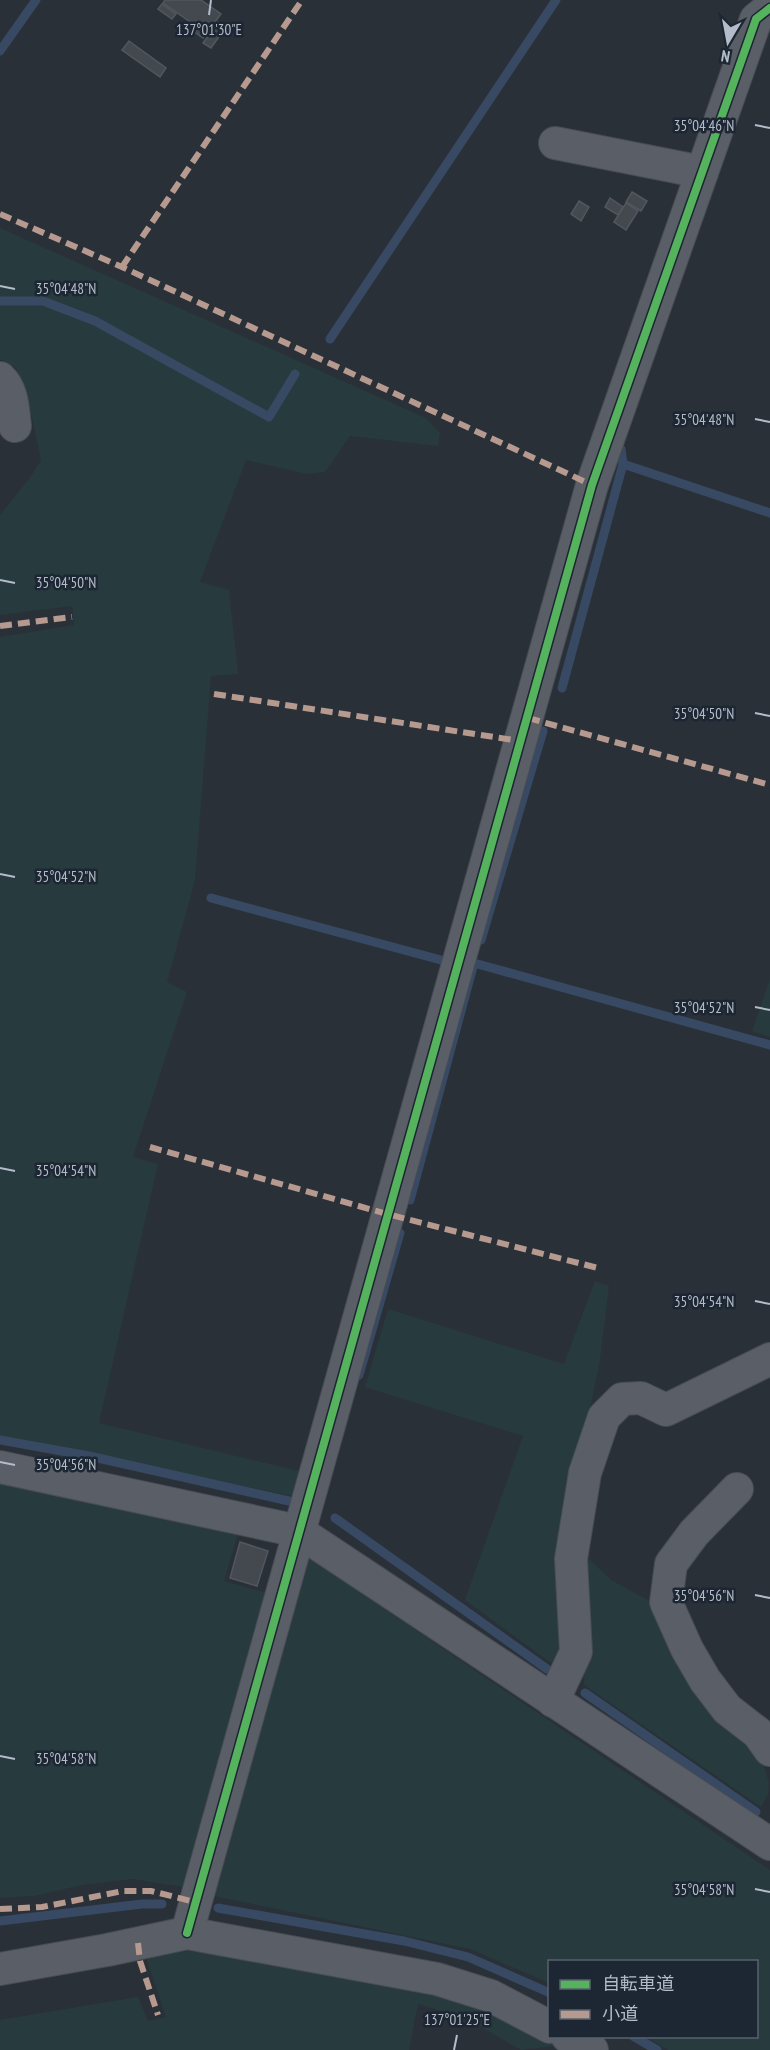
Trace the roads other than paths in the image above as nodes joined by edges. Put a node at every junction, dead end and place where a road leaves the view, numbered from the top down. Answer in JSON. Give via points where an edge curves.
{"nodes":[{"id":1,"x":760,"y":17,"type":"edge"},
{"id":2,"x":555,"y":143,"type":"dead end"},
{"id":3,"x":702,"y":172,"type":"junction"},
{"id":4,"x":0,"y":378,"type":"edge"},
{"id":5,"x":15,"y":426,"type":"dead end"},
{"id":6,"x":770,"y":1359,"type":"edge"},
{"id":7,"x":0,"y":1467,"type":"edge"},
{"id":8,"x":737,"y":1489,"type":"dead end"},
{"id":9,"x":298,"y":1531,"type":"junction"},
{"id":10,"x":553,"y":1701,"type":"junction"},
{"id":11,"x":770,"y":1750,"type":"edge"},
{"id":12,"x":768,"y":1838,"type":"edge"},
{"id":13,"x":187,"y":1933,"type":"junction"},
{"id":14,"x":0,"y":1969,"type":"edge"},
{"id":15,"x":548,"y":2025,"type":"edge"},
{"id":16,"x":569,"y":2038,"type":"edge"},
{"id":17,"x":592,"y":2050,"type":"edge"}],
"edges":[{"from":1,"to":3,"type":"street"},
{"from":2,"to":3,"type":"street"},
{"from":3,"to":9,"type":"street","via":[[592,485]]},
{"from":4,"to":5,"type":"street","via":[[12,400]]},
{"from":6,"to":10,"type":"street","via":[[666,1410],[641,1398],[622,1399],[604,1417],[585,1473],[571,1559],[576,1652]]},
{"from":7,"to":9,"type":"street"},
{"from":8,"to":11,"type":"street","via":[[694,1533],[671,1564],[666,1602],[705,1680],[726,1709],[758,1733]]},
{"from":9,"to":10,"type":"street"},
{"from":9,"to":13,"type":"street"},
{"from":10,"to":12,"type":"street"},
{"from":13,"to":14,"type":"street"},
{"from":13,"to":15,"type":"street","via":[[437,1979],[491,1996]]},
{"from":16,"to":17,"type":"street"}]}
